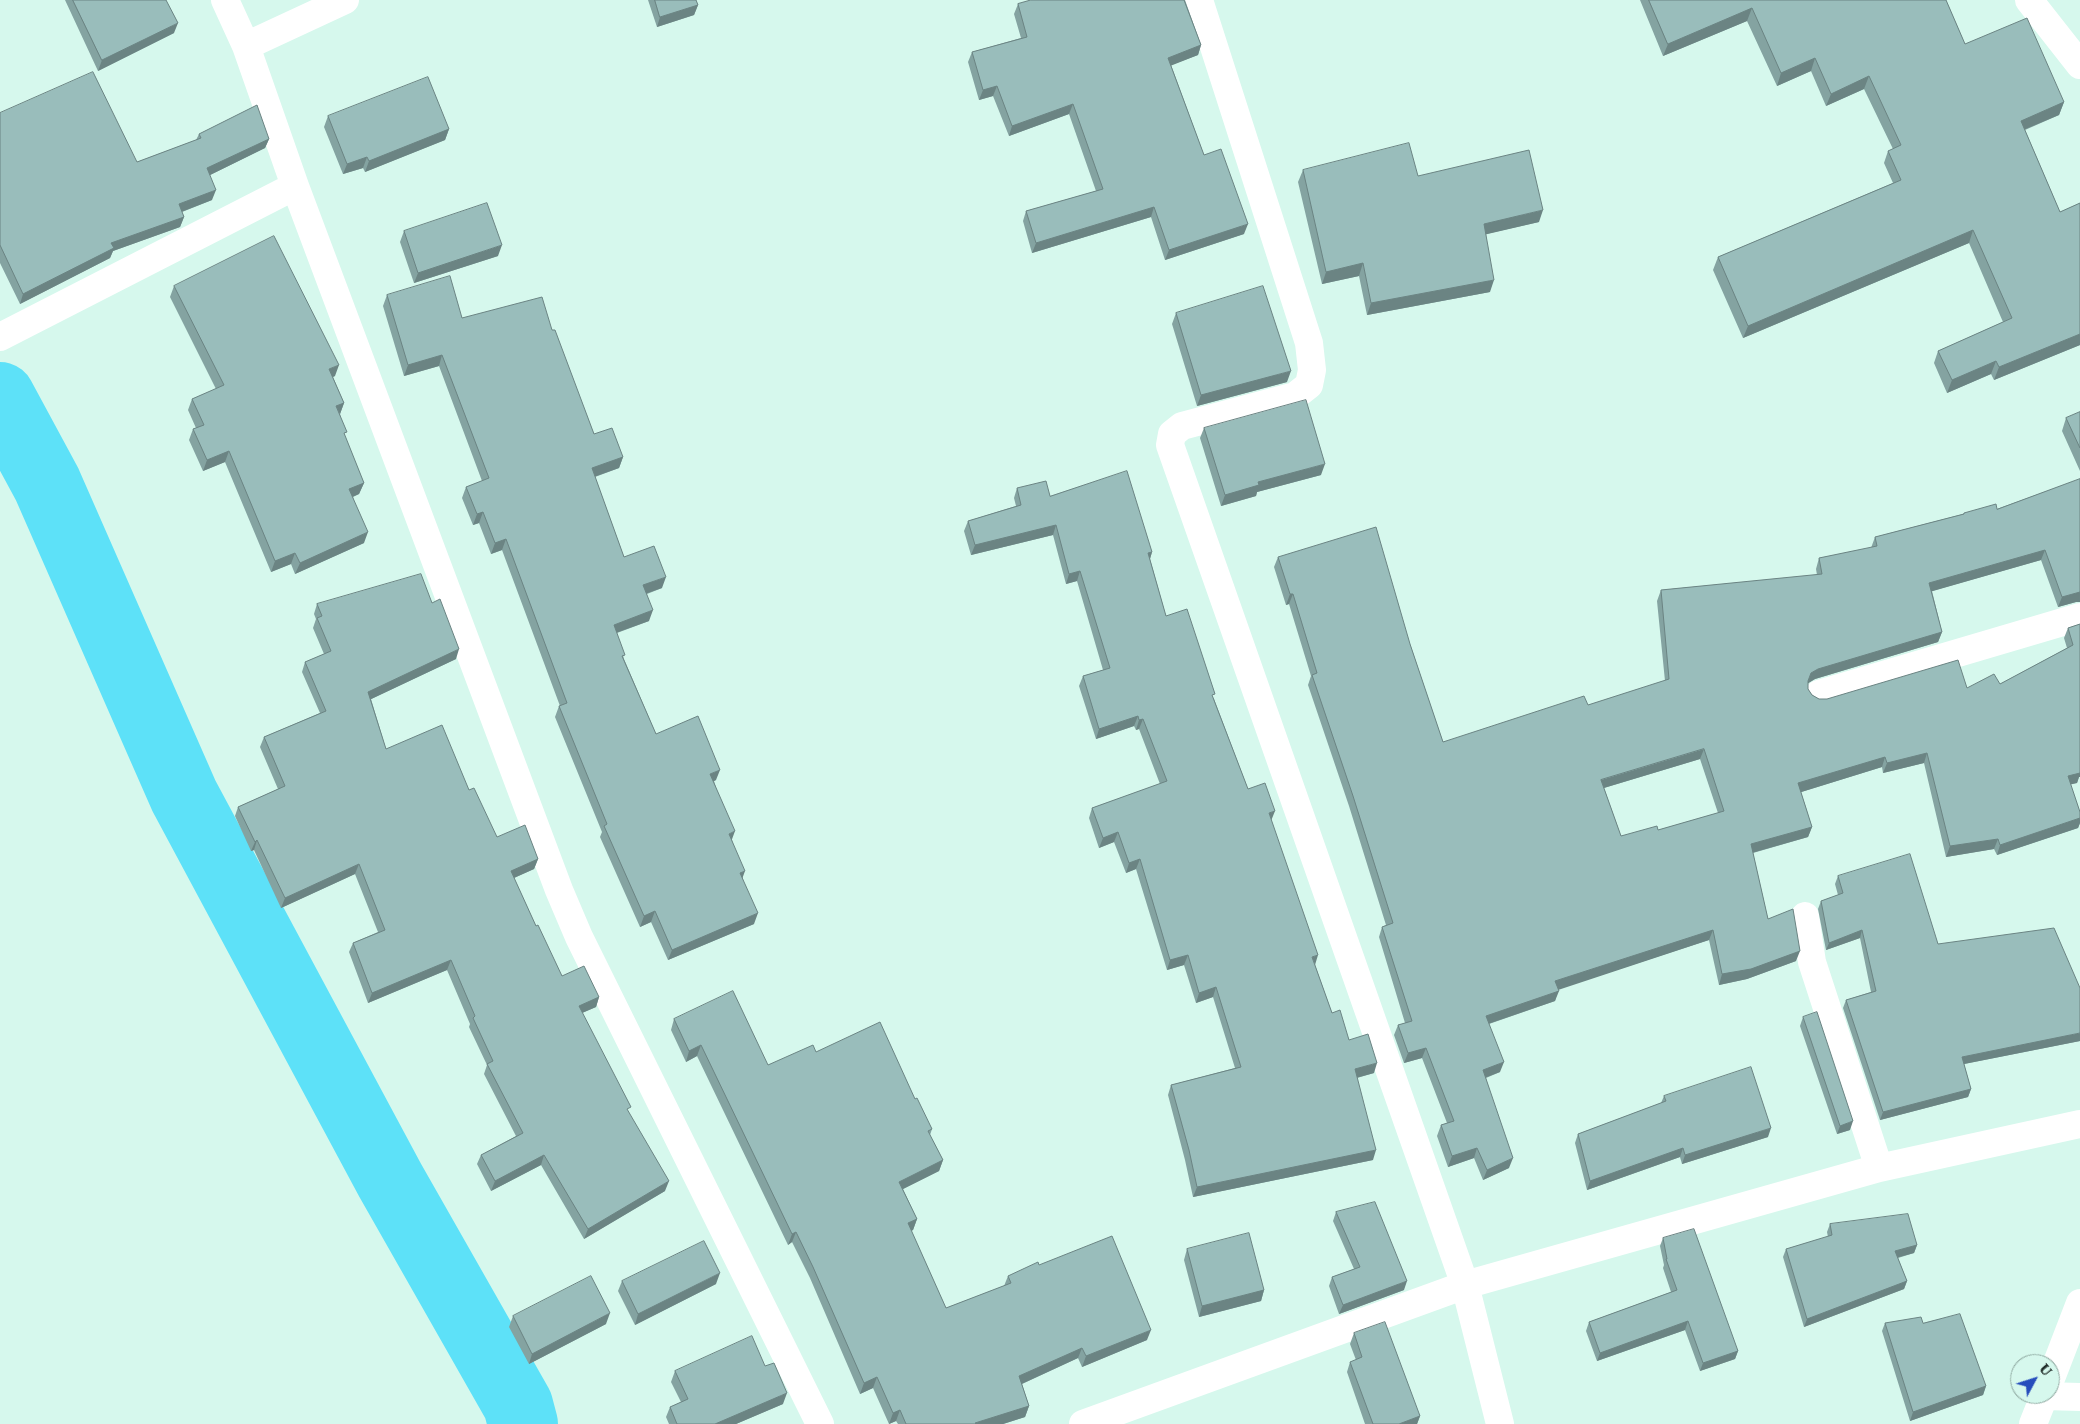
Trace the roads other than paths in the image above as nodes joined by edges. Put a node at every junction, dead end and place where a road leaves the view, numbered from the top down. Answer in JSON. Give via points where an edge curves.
{"nodes":[{"id":1,"x":225,"y":0,"type":"edge"},
{"id":2,"x":344,"y":0,"type":"edge"},
{"id":3,"x":1199,"y":0,"type":"edge"},
{"id":4,"x":2029,"y":0,"type":"edge"},
{"id":5,"x":246,"y":46,"type":"junction"},
{"id":6,"x":2080,"y":65,"type":"edge"},
{"id":7,"x":295,"y":186,"type":"junction"},
{"id":8,"x":0,"y":337,"type":"edge"},
{"id":9,"x":2080,"y":616,"type":"edge"},
{"id":10,"x":1819,"y":694,"type":"dead end"},
{"id":11,"x":1805,"y":916,"type":"dead end"},
{"id":12,"x":2080,"y":1124,"type":"edge"},
{"id":13,"x":1879,"y":1168,"type":"junction"},
{"id":14,"x":1464,"y":1285,"type":"junction"},
{"id":15,"x":2080,"y":1303,"type":"edge"},
{"id":16,"x":2060,"y":1356,"type":"edge"},
{"id":17,"x":2060,"y":1393,"type":"edge"},
{"id":18,"x":2080,"y":1397,"type":"edge"},
{"id":19,"x":2041,"y":1404,"type":"edge"},
{"id":20,"x":820,"y":1424,"type":"edge"},
{"id":21,"x":1083,"y":1424,"type":"edge"},
{"id":22,"x":1500,"y":1424,"type":"edge"},
{"id":23,"x":2033,"y":1424,"type":"edge"}],
"edges":[{"from":1,"to":5,"type":"street"},
{"from":2,"to":5,"type":"street"},
{"from":3,"to":14,"type":"street","via":[[1309,343],[1312,370],[1308,385],[1295,396],[1182,426],[1172,434],[1170,445]]},
{"from":4,"to":6,"type":"street"},
{"from":5,"to":7,"type":"street"},
{"from":7,"to":8,"type":"street"},
{"from":7,"to":20,"type":"street","via":[[559,890],[579,937]]},
{"from":9,"to":10,"type":"street"},
{"from":11,"to":13,"type":"street","via":[[1812,962]]},
{"from":12,"to":13,"type":"street"},
{"from":13,"to":14,"type":"street"},
{"from":14,"to":21,"type":"street"},
{"from":14,"to":22,"type":"street"},
{"from":15,"to":16,"type":"street"},
{"from":17,"to":18,"type":"street"},
{"from":19,"to":23,"type":"street"}]}
